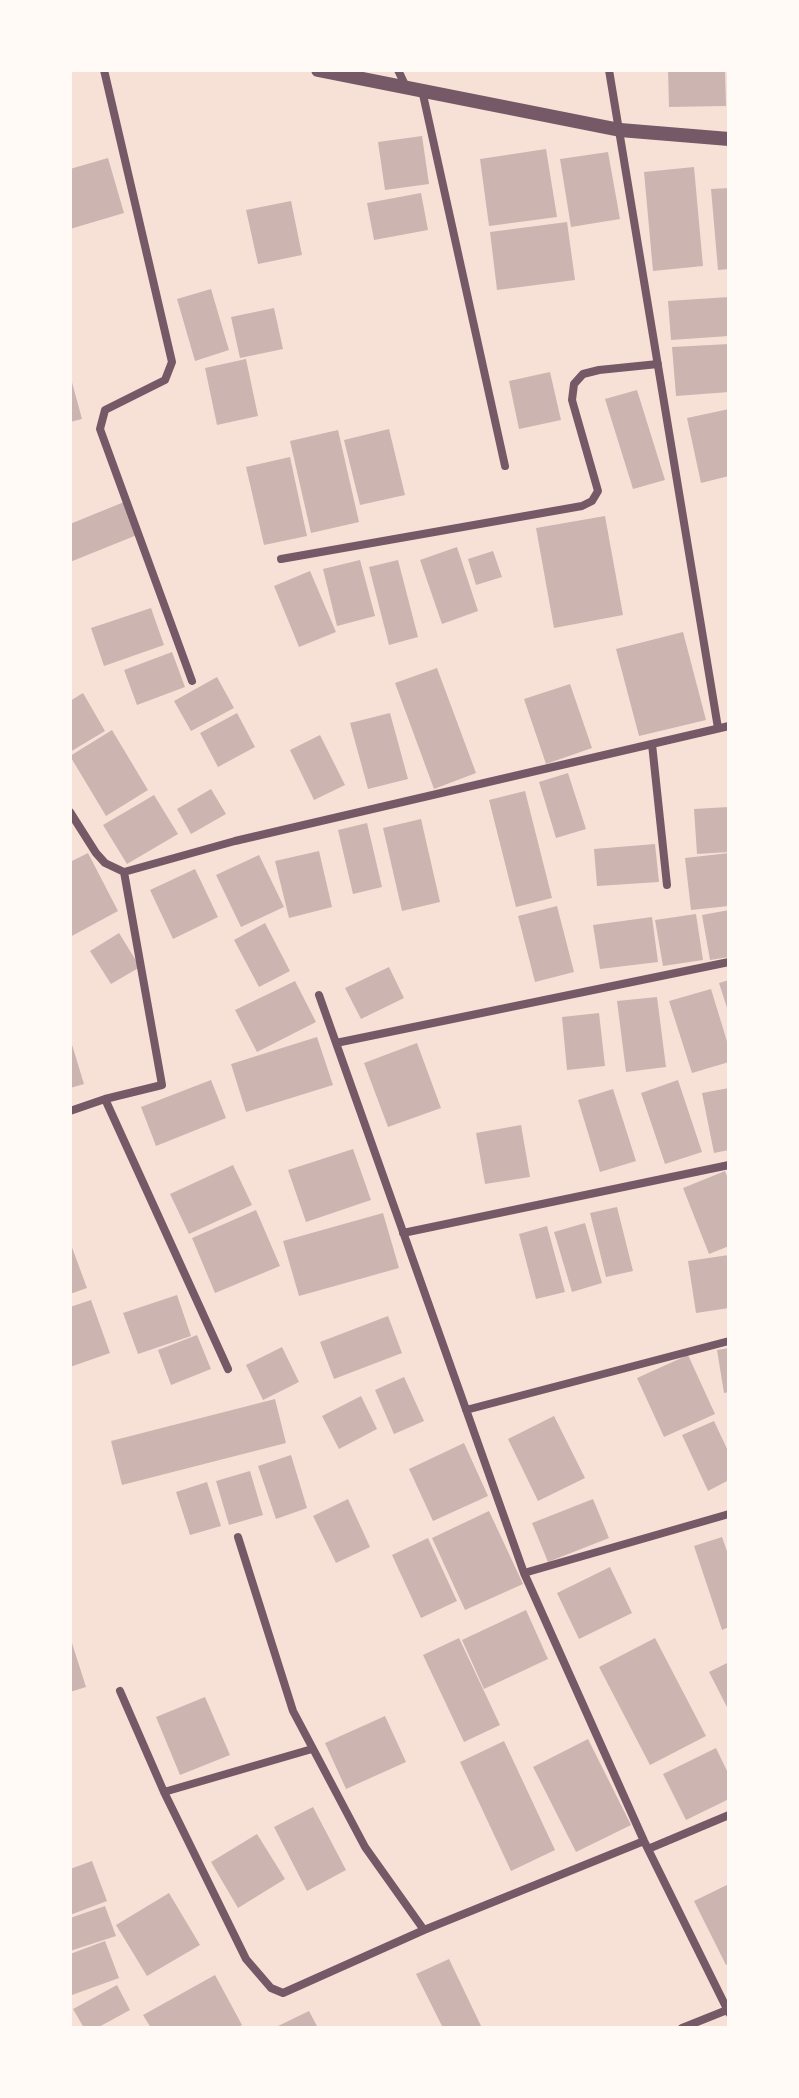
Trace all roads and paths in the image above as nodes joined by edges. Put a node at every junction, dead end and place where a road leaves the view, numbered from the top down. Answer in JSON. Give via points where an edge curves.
{"nodes":[{"id":1,"x":104,"y":70,"type":"edge"},
{"id":2,"x":318,"y":70,"type":"edge"},
{"id":3,"x":398,"y":70,"type":"edge"},
{"id":4,"x":609,"y":70,"type":"edge"},
{"id":5,"x":406,"y":87,"type":"junction"},
{"id":6,"x":422,"y":90,"type":"junction"},
{"id":7,"x":620,"y":130,"type":"junction"},
{"id":8,"x":729,"y":139,"type":"edge"},
{"id":9,"x":658,"y":364,"type":"junction"},
{"id":10,"x":505,"y":466,"type":"dead end"},
{"id":11,"x":281,"y":559,"type":"dead end"},
{"id":12,"x":192,"y":681,"type":"dead end"},
{"id":13,"x":729,"y":726,"type":"edge"},
{"id":14,"x":718,"y":728,"type":"junction"},
{"id":15,"x":652,"y":744,"type":"junction"},
{"id":16,"x":70,"y":812,"type":"edge"},
{"id":17,"x":124,"y":872,"type":"junction"},
{"id":18,"x":667,"y":885,"type":"dead end"},
{"id":19,"x":729,"y":962,"type":"edge"},
{"id":20,"x":319,"y":995,"type":"dead end"},
{"id":21,"x":336,"y":1043,"type":"junction"},
{"id":22,"x":105,"y":1099,"type":"junction"},
{"id":23,"x":70,"y":1111,"type":"edge"},
{"id":24,"x":729,"y":1165,"type":"edge"},
{"id":25,"x":403,"y":1233,"type":"junction"},
{"id":26,"x":729,"y":1341,"type":"edge"},
{"id":27,"x":228,"y":1369,"type":"dead end"},
{"id":28,"x":466,"y":1410,"type":"junction"},
{"id":29,"x":729,"y":1514,"type":"edge"},
{"id":30,"x":238,"y":1537,"type":"dead end"},
{"id":31,"x":524,"y":1573,"type":"junction"},
{"id":32,"x":120,"y":1691,"type":"dead end"},
{"id":33,"x":312,"y":1749,"type":"junction"},
{"id":34,"x":164,"y":1792,"type":"junction"},
{"id":35,"x":729,"y":1815,"type":"edge"},
{"id":36,"x":646,"y":1845,"type":"junction"},
{"id":37,"x":424,"y":1930,"type":"junction"},
{"id":38,"x":728,"y":2012,"type":"edge"},
{"id":39,"x":682,"y":2028,"type":"edge"}],
"edges":[{"from":1,"to":12,"type":"street","via":[[172,362],[165,380],[105,410],[100,429]]},
{"from":2,"to":5,"type":"street"},
{"from":3,"to":5,"type":"street"},
{"from":4,"to":7,"type":"street"},
{"from":5,"to":6,"type":"street"},
{"from":6,"to":7,"type":"street"},
{"from":6,"to":10,"type":"street"},
{"from":7,"to":8,"type":"street"},
{"from":7,"to":9,"type":"street"},
{"from":9,"to":11,"type":"street","via":[[599,370],[583,374],[574,384],[572,400],[598,491],[592,501]]},
{"from":9,"to":14,"type":"street"},
{"from":13,"to":14,"type":"street"},
{"from":14,"to":15,"type":"street"},
{"from":15,"to":17,"type":"street"},
{"from":15,"to":18,"type":"street"},
{"from":16,"to":17,"type":"street","via":[[105,863]]},
{"from":17,"to":22,"type":"street","via":[[162,1085]]},
{"from":19,"to":21,"type":"street"},
{"from":20,"to":21,"type":"street"},
{"from":21,"to":25,"type":"street"},
{"from":22,"to":23,"type":"street"},
{"from":22,"to":27,"type":"street"},
{"from":24,"to":25,"type":"street"},
{"from":25,"to":28,"type":"street"},
{"from":26,"to":28,"type":"street"},
{"from":28,"to":31,"type":"street"},
{"from":29,"to":31,"type":"street"},
{"from":30,"to":33,"type":"street","via":[[293,1711]]},
{"from":31,"to":36,"type":"street"},
{"from":32,"to":34,"type":"street"},
{"from":33,"to":34,"type":"street"},
{"from":33,"to":37,"type":"street","via":[[365,1847]]},
{"from":34,"to":37,"type":"street","via":[[246,1959],[271,1988],[283,1993],[299,1988]]},
{"from":35,"to":36,"type":"street"},
{"from":36,"to":37,"type":"street"},
{"from":36,"to":38,"type":"street"},
{"from":38,"to":39,"type":"street"}]}
